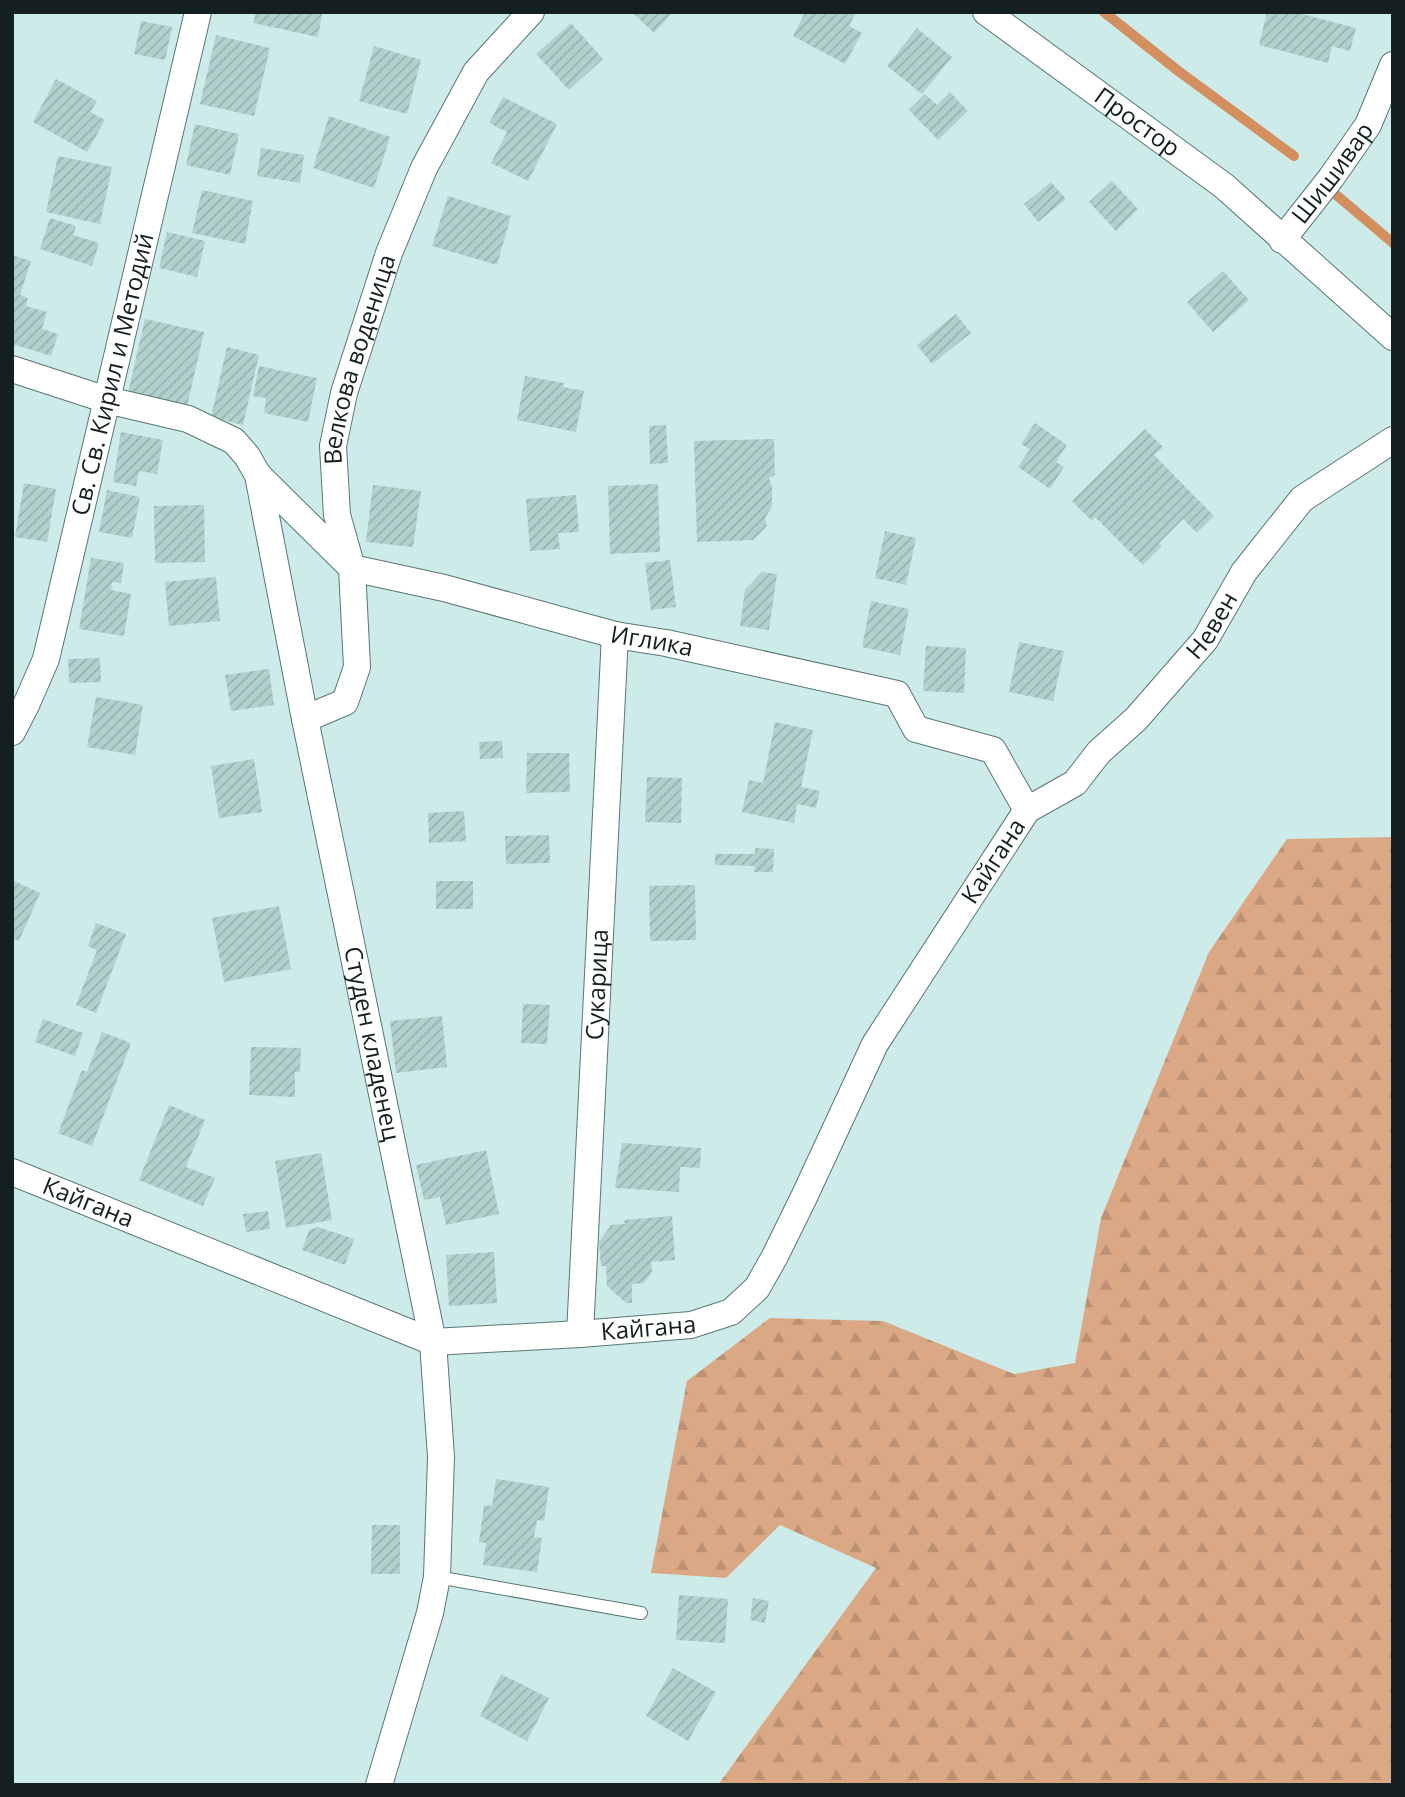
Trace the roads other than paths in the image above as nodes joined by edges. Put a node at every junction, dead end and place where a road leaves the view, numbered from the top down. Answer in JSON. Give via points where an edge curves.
{"nodes":[{"id":1,"x":198,"y":12,"type":"edge"},
{"id":2,"x":531,"y":12,"type":"edge"},
{"id":3,"x":986,"y":12,"type":"edge"},
{"id":4,"x":1393,"y":65,"type":"edge"},
{"id":5,"x":1282,"y":240,"type":"junction"},
{"id":6,"x":1393,"y":337,"type":"edge"},
{"id":7,"x":12,"y":369,"type":"edge"},
{"id":8,"x":107,"y":400,"type":"junction"},
{"id":9,"x":1393,"y":440,"type":"edge"},
{"id":10,"x":258,"y":475,"type":"junction"},
{"id":11,"x":352,"y":568,"type":"junction"},
{"id":12,"x":615,"y":635,"type":"junction"},
{"id":13,"x":306,"y":719,"type":"junction"},
{"id":14,"x":12,"y":732,"type":"edge"},
{"id":15,"x":1027,"y":810,"type":"junction"},
{"id":16,"x":12,"y":1171,"type":"edge"},
{"id":17,"x":580,"y":1334,"type":"junction"},
{"id":18,"x":433,"y":1342,"type":"junction"},
{"id":19,"x":437,"y":1577,"type":"junction"},
{"id":20,"x":641,"y":1612,"type":"dead end"},
{"id":21,"x":379,"y":1785,"type":"edge"}],
"edges":[{"from":1,"to":8,"type":"street","name":"Св. Св. Кирил и Методий"},
{"from":2,"to":11,"type":"street","name":"Велкова воденица","via":[[475,72],[424,168],[389,253],[344,393],[333,446],[337,515]]},
{"from":3,"to":5,"type":"street","name":"Простор","via":[[1224,186]]},
{"from":4,"to":5,"type":"street","name":"Шишивар","via":[[1368,125]]},
{"from":5,"to":6,"type":"street"},
{"from":7,"to":8,"type":"street","name":"Студен кладенец"},
{"from":8,"to":10,"type":"street","name":"Студен кладенец","via":[[188,419],[234,441]]},
{"from":8,"to":14,"type":"street","name":"Св. Св. Кирил и Методий","via":[[46,659]]},
{"from":9,"to":15,"type":"street","name":"Невен","via":[[1302,499],[1244,572],[1205,639],[1136,719],[1099,752],[1075,783]]},
{"from":10,"to":11,"type":"street"},
{"from":10,"to":13,"type":"street","name":"Студен кладенец"},
{"from":11,"to":12,"type":"street","name":"Иглика"},
{"from":11,"to":13,"type":"street","name":"Велкова воденица","via":[[357,667],[345,702]]},
{"from":12,"to":15,"type":"street","name":"Иглика","via":[[897,694],[916,729],[993,750]]},
{"from":12,"to":17,"type":"street","name":"Сукарица"},
{"from":13,"to":18,"type":"street","name":"Студен кладенец"},
{"from":15,"to":17,"type":"street","name":"Кайгана","via":[[875,1044],[757,1288],[731,1312],[691,1325]]},
{"from":16,"to":18,"type":"street","name":"Кайгана"},
{"from":17,"to":18,"type":"street","name":"Кайгана"},
{"from":18,"to":19,"type":"street","name":"Студен кладенец","via":[[441,1457]]},
{"from":19,"to":20,"type":"lane"},
{"from":19,"to":21,"type":"street","name":"Студен кладенец"}]}
